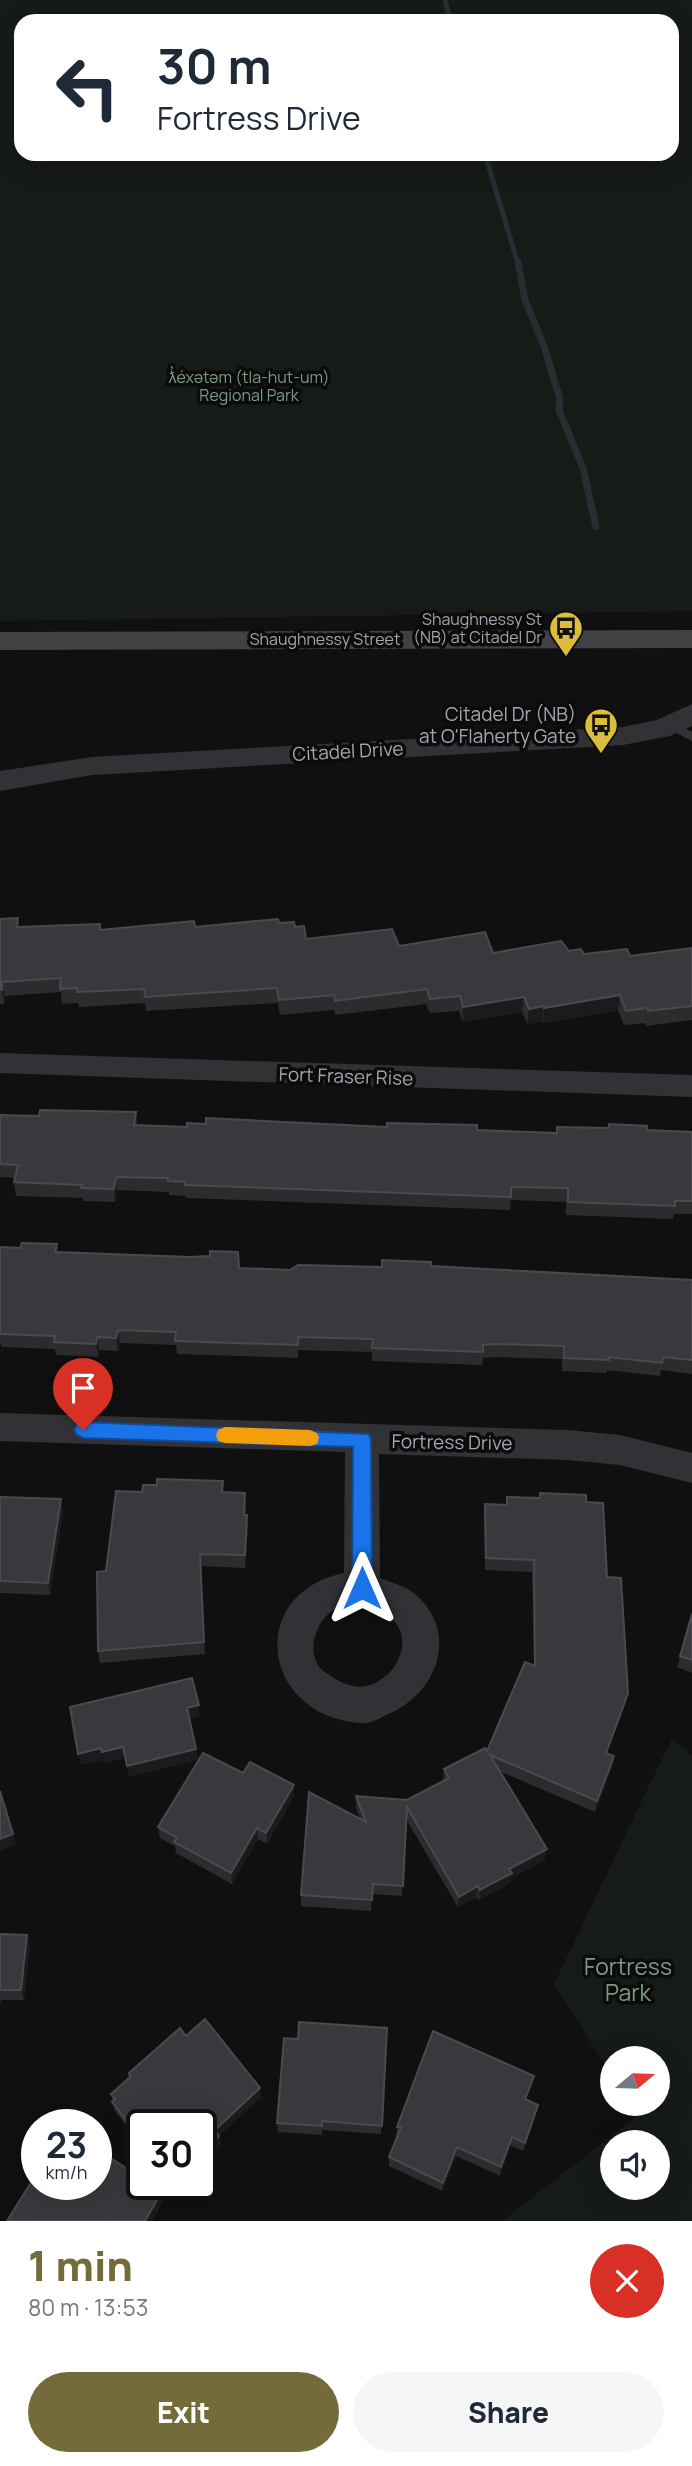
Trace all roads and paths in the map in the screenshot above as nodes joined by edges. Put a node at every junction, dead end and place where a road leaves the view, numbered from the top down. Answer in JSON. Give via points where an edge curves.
{"nodes":[{"id":1,"x":692,"y":639,"type":"edge"},
{"id":2,"x":0,"y":641,"type":"edge"},
{"id":3,"x":685,"y":725,"type":"edge"},
{"id":4,"x":0,"y":781,"type":"edge"},
{"id":5,"x":0,"y":1063,"type":"edge"},
{"id":6,"x":692,"y":1086,"type":"edge"},
{"id":7,"x":0,"y":1427,"type":"edge"},
{"id":8,"x":362,"y":1440,"type":"junction"},
{"id":9,"x":692,"y":1468,"type":"edge"},
{"id":10,"x":362,"y":1588,"type":"dead end"}],
"edges":[{"from":1,"to":2,"type":"main road","name":"Shaughnessy Street"},
{"from":3,"to":4,"type":"street","name":"Citadel Drive","via":[[623,736],[92,766]]},
{"from":5,"to":6,"type":"street","name":"Fort Fraser Rise"},
{"from":7,"to":8,"type":"street","name":"Fortress Drive"},
{"from":8,"to":9,"type":"street","name":"Fortress Drive","via":[[594,1447]]},
{"from":8,"to":10,"type":"street"}]}
